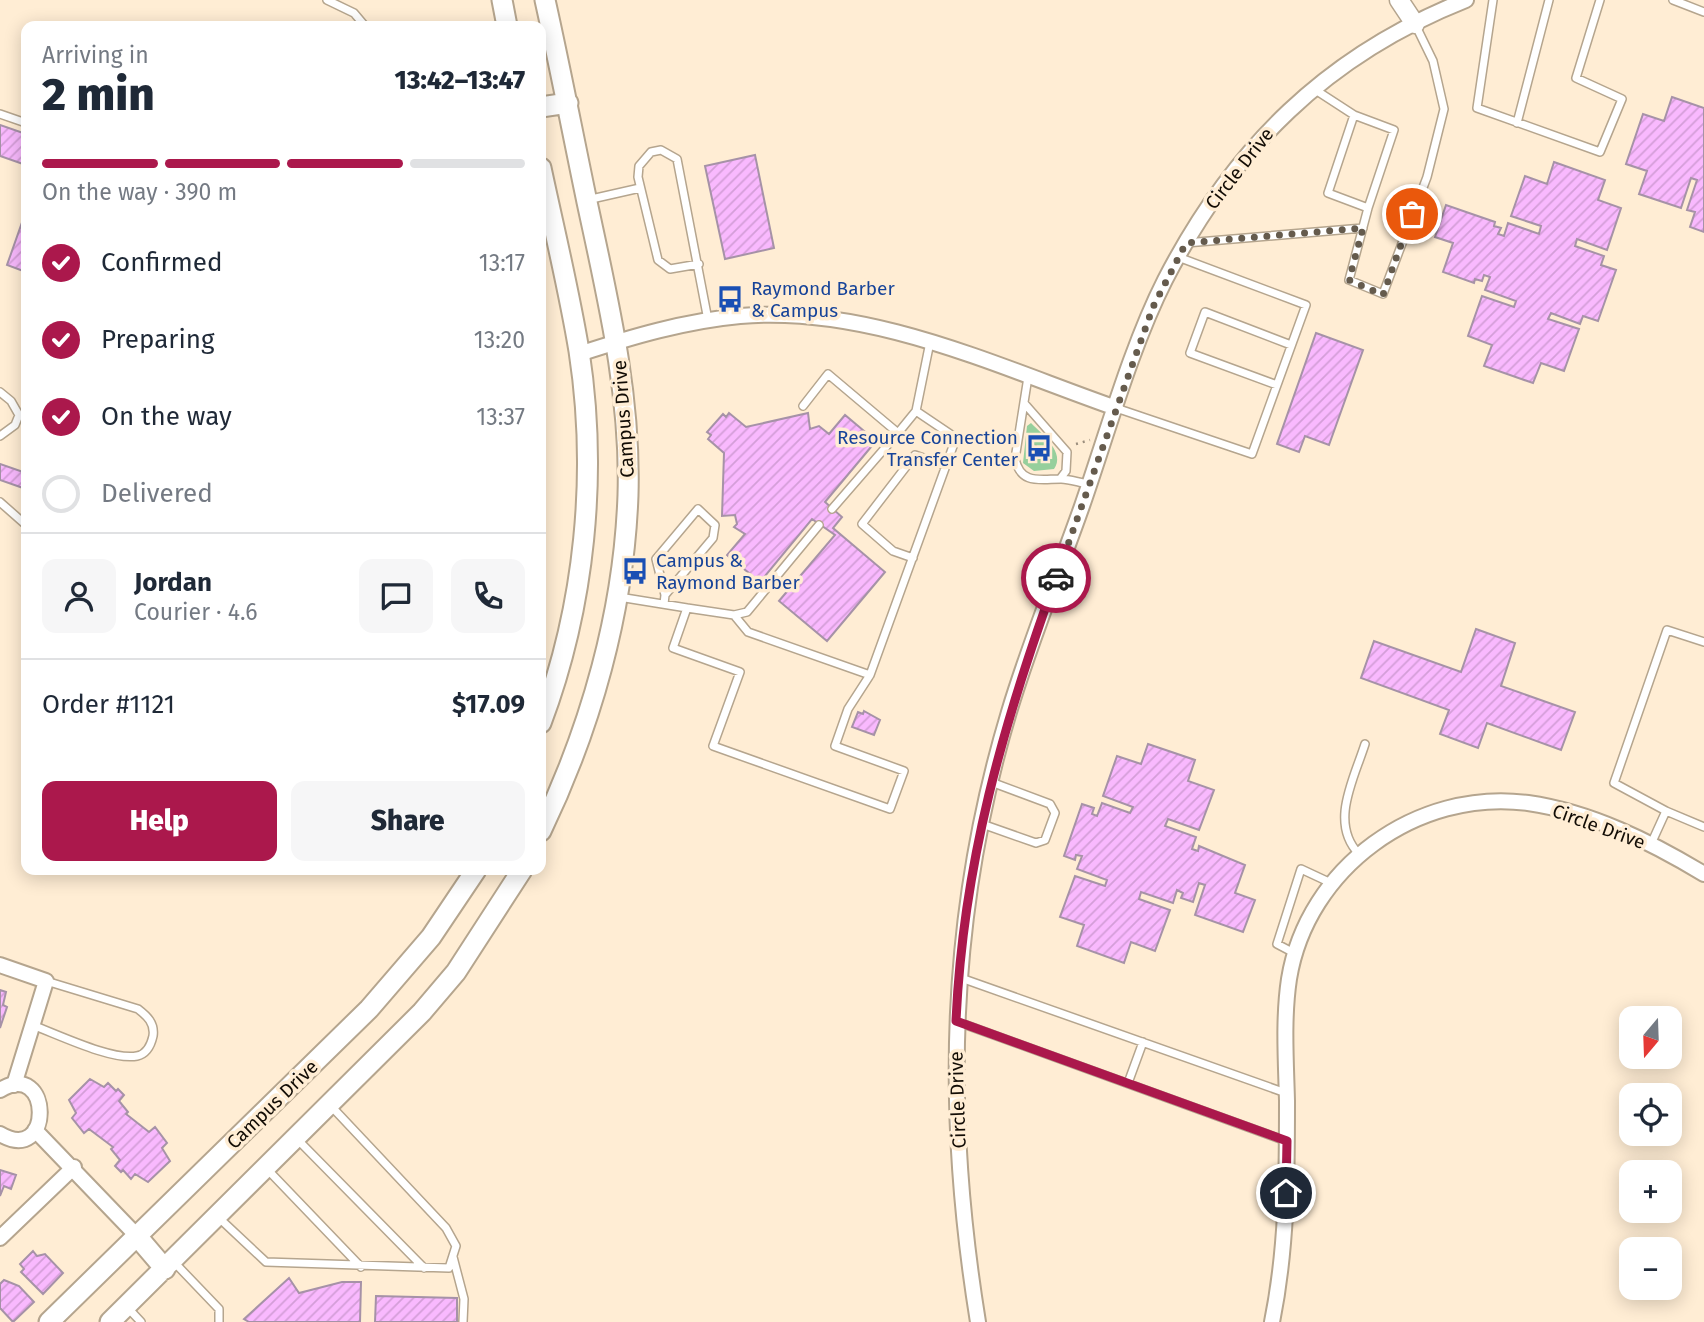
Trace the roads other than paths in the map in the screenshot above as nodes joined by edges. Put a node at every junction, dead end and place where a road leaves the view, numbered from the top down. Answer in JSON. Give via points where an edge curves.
{"nodes":[{"id":1,"x":327,"y":0,"type":"edge"},
{"id":2,"x":502,"y":0,"type":"edge"},
{"id":3,"x":545,"y":0,"type":"edge"},
{"id":4,"x":1399,"y":0,"type":"edge"},
{"id":5,"x":1466,"y":0,"type":"edge"},
{"id":6,"x":1493,"y":0,"type":"edge"},
{"id":7,"x":1549,"y":0,"type":"edge"},
{"id":8,"x":1601,"y":0,"type":"edge"},
{"id":9,"x":1673,"y":0,"type":"edge"},
{"id":10,"x":1704,"y":12,"type":"edge"},
{"id":11,"x":361,"y":21,"type":"edge"},
{"id":12,"x":506,"y":21,"type":"edge"},
{"id":13,"x":1415,"y":24,"type":"junction"},
{"id":14,"x":1312,"y":88,"type":"junction"},
{"id":15,"x":568,"y":103,"type":"junction"},
{"id":16,"x":546,"y":106,"type":"edge"},
{"id":17,"x":0,"y":114,"type":"edge"},
{"id":18,"x":1354,"y":115,"type":"junction"},
{"id":19,"x":21,"y":121,"type":"edge"},
{"id":20,"x":1517,"y":122,"type":"junction"},
{"id":21,"x":640,"y":188,"type":"junction"},
{"id":22,"x":546,"y":193,"type":"edge"},
{"id":23,"x":587,"y":200,"type":"junction"},
{"id":24,"x":1368,"y":208,"type":"junction"},
{"id":25,"x":1363,"y":228,"type":"junction"},
{"id":26,"x":1186,"y":243,"type":"junction"},
{"id":27,"x":1178,"y":257,"type":"junction"},
{"id":28,"x":699,"y":264,"type":"junction"},
{"id":29,"x":708,"y":321,"type":"junction"},
{"id":30,"x":618,"y":341,"type":"junction"},
{"id":31,"x":930,"y":342,"type":"junction"},
{"id":32,"x":1292,"y":345,"type":"junction"},
{"id":33,"x":579,"y":354,"type":"junction"},
{"id":34,"x":1028,"y":377,"type":"junction"},
{"id":35,"x":1277,"y":385,"type":"junction"},
{"id":36,"x":0,"y":391,"type":"edge"},
{"id":37,"x":1024,"y":403,"type":"junction"},
{"id":38,"x":803,"y":405,"type":"dead end"},
{"id":39,"x":1116,"y":408,"type":"junction"},
{"id":40,"x":916,"y":411,"type":"junction"},
{"id":41,"x":898,"y":433,"type":"junction"},
{"id":42,"x":0,"y":436,"type":"edge"},
{"id":43,"x":946,"y":466,"type":"junction"},
{"id":44,"x":1060,"y":479,"type":"junction"},
{"id":45,"x":1089,"y":484,"type":"junction"},
{"id":46,"x":0,"y":502,"type":"edge"},
{"id":47,"x":832,"y":509,"type":"dead end"},
{"id":48,"x":21,"y":521,"type":"edge"},
{"id":49,"x":819,"y":524,"type":"dead end"},
{"id":50,"x":913,"y":558,"type":"junction"},
{"id":51,"x":617,"y":596,"type":"junction"},
{"id":52,"x":664,"y":600,"type":"junction"},
{"id":53,"x":687,"y":608,"type":"junction"},
{"id":54,"x":734,"y":615,"type":"junction"},
{"id":55,"x":1704,"y":642,"type":"edge"},
{"id":56,"x":870,"y":675,"type":"junction"},
{"id":57,"x":546,"y":705,"type":"edge"},
{"id":58,"x":1365,"y":744,"type":"dead end"},
{"id":59,"x":991,"y":782,"type":"junction"},
{"id":60,"x":1666,"y":811,"type":"junction"},
{"id":61,"x":546,"y":818,"type":"edge"},
{"id":62,"x":981,"y":824,"type":"junction"},
{"id":63,"x":1704,"y":827,"type":"edge"},
{"id":64,"x":1650,"y":845,"type":"junction"},
{"id":65,"x":1359,"y":854,"type":"junction"},
{"id":66,"x":1704,"y":874,"type":"edge"},
{"id":67,"x":473,"y":875,"type":"edge"},
{"id":68,"x":519,"y":875,"type":"edge"},
{"id":69,"x":1331,"y":883,"type":"junction"},
{"id":70,"x":1296,"y":954,"type":"junction"},
{"id":71,"x":0,"y":965,"type":"edge"},
{"id":72,"x":958,"y":977,"type":"junction"},
{"id":73,"x":46,"y":982,"type":"junction"},
{"id":74,"x":956,"y":1021,"type":"junction"},
{"id":75,"x":32,"y":1025,"type":"junction"},
{"id":76,"x":1143,"y":1042,"type":"junction"},
{"id":77,"x":1128,"y":1083,"type":"junction"},
{"id":78,"x":7,"y":1088,"type":"edge"},
{"id":79,"x":1287,"y":1093,"type":"junction"},
{"id":80,"x":330,"y":1105,"type":"junction"},
{"id":81,"x":36,"y":1130,"type":"junction"},
{"id":82,"x":0,"y":1134,"type":"edge"},
{"id":83,"x":296,"y":1138,"type":"junction"},
{"id":84,"x":1287,"y":1141,"type":"junction"},
{"id":85,"x":74,"y":1167,"type":"junction"},
{"id":86,"x":266,"y":1168,"type":"junction"},
{"id":87,"x":217,"y":1217,"type":"junction"},
{"id":88,"x":136,"y":1235,"type":"junction"},
{"id":89,"x":0,"y":1238,"type":"edge"},
{"id":90,"x":453,"y":1257,"type":"junction"},
{"id":91,"x":169,"y":1265,"type":"junction"},
{"id":92,"x":360,"y":1267,"type":"junction"},
{"id":93,"x":424,"y":1268,"type":"junction"},
{"id":94,"x":126,"y":1307,"type":"junction"},
{"id":95,"x":49,"y":1322,"type":"edge"},
{"id":96,"x":110,"y":1322,"type":"edge"},
{"id":97,"x":141,"y":1322,"type":"edge"},
{"id":98,"x":219,"y":1322,"type":"edge"},
{"id":99,"x":463,"y":1322,"type":"edge"},
{"id":100,"x":978,"y":1322,"type":"edge"},
{"id":101,"x":1272,"y":1322,"type":"edge"}],
"edges":[{"from":1,"to":11,"type":"lane"},
{"from":2,"to":12,"type":"main road"},
{"from":3,"to":15,"type":"main road","name":"Campus Drive"},
{"from":4,"to":13,"type":"street"},
{"from":5,"to":13,"type":"street","name":"Circle Drive"},
{"from":6,"to":20,"type":"lane","via":[[1477,108]]},
{"from":7,"to":20,"type":"lane"},
{"from":8,"to":20,"type":"lane","via":[[1577,78],[1622,99],[1600,152]]},
{"from":9,"to":10,"type":"lane"},
{"from":13,"to":14,"type":"street","name":"Circle Drive"},
{"from":13,"to":25,"type":"lane","via":[[1433,61],[1444,109],[1427,177],[1383,295],[1349,280]]},
{"from":14,"to":18,"type":"lane"},
{"from":14,"to":26,"type":"street","name":"Circle Drive","via":[[1251,148]]},
{"from":15,"to":16,"type":"main road"},
{"from":15,"to":23,"type":"main road","name":"Campus Drive"},
{"from":17,"to":19,"type":"lane"},
{"from":18,"to":24,"type":"lane","via":[[1328,193]]},
{"from":18,"to":24,"type":"lane","via":[[1394,130]]},
{"from":21,"to":23,"type":"lane"},
{"from":21,"to":28,"type":"lane","via":[[662,266]]},
{"from":21,"to":28,"type":"lane","via":[[639,166],[652,152],[661,150],[677,159]]},
{"from":22,"to":33,"type":"main road","name":"Campus Drive"},
{"from":23,"to":30,"type":"main road","name":"Campus Drive"},
{"from":24,"to":25,"type":"lane"},
{"from":25,"to":26,"type":"lane"},
{"from":26,"to":27,"type":"street","name":"Circle Drive"},
{"from":27,"to":32,"type":"lane","via":[[1306,305]]},
{"from":27,"to":39,"type":"street","name":"Circle Drive","via":[[1153,307]]},
{"from":28,"to":29,"type":"lane"},
{"from":29,"to":30,"type":"street"},
{"from":29,"to":31,"type":"street","via":[[741,316],[839,320]]},
{"from":30,"to":33,"type":"street"},
{"from":30,"to":51,"type":"main road","name":"Campus Drive","via":[[628,494]]},
{"from":31,"to":34,"type":"street"},
{"from":31,"to":40,"type":"lane"},
{"from":32,"to":35,"type":"lane"},
{"from":32,"to":35,"type":"lane","via":[[1205,312],[1191,353]]},
{"from":33,"to":57,"type":"main road","name":"Campus Drive","via":[[587,464],[581,565]]},
{"from":34,"to":37,"type":"lane"},
{"from":34,"to":39,"type":"street"},
{"from":35,"to":39,"type":"lane","via":[[1252,454]]},
{"from":36,"to":42,"type":"lane","via":[[19,415],[15,425]]},
{"from":37,"to":44,"type":"lane","via":[[1067,452],[1066,471]]},
{"from":37,"to":44,"type":"lane","via":[[1017,469],[1030,480]]},
{"from":38,"to":41,"type":"lane","via":[[828,374]]},
{"from":39,"to":45,"type":"street","name":"Circle Drive"},
{"from":40,"to":41,"type":"lane"},
{"from":40,"to":43,"type":"lane","via":[[956,438]]},
{"from":41,"to":47,"type":"lane"},
{"from":43,"to":50,"type":"lane"},
{"from":43,"to":50,"type":"lane","via":[[915,455],[862,524],[893,551]]},
{"from":44,"to":45,"type":"lane"},
{"from":45,"to":59,"type":"street","name":"Circle Drive","via":[[1009,711]]},
{"from":46,"to":48,"type":"lane"},
{"from":49,"to":54,"type":"lane","via":[[747,612]]},
{"from":50,"to":56,"type":"lane"},
{"from":51,"to":52,"type":"lane"},
{"from":51,"to":61,"type":"main road","name":"Campus Drive","via":[[589,710]]},
{"from":52,"to":52,"type":"lane","via":[[713,538],[715,525],[698,509],[656,559]]},
{"from":52,"to":53,"type":"lane"},
{"from":53,"to":54,"type":"lane"},
{"from":53,"to":56,"type":"lane","via":[[673,648],[740,672],[713,746],[890,809],[904,771],[835,746],[848,709]]},
{"from":54,"to":56,"type":"lane","via":[[748,632]]},
{"from":55,"to":60,"type":"lane","via":[[1667,629],[1614,783]]},
{"from":58,"to":65,"type":"lane","via":[[1343,818],[1349,843]]},
{"from":59,"to":62,"type":"street","name":"Circle Drive"},
{"from":59,"to":62,"type":"lane","via":[[1050,804],[1055,813],[1045,840],[1036,843]]},
{"from":60,"to":63,"type":"lane"},
{"from":60,"to":64,"type":"lane"},
{"from":62,"to":72,"type":"street","name":"Circle Drive"},
{"from":64,"to":65,"type":"street","name":"Circle Drive","via":[[1571,812],[1527,803],[1483,802],[1412,821]]},
{"from":64,"to":66,"type":"street","name":"Circle Drive"},
{"from":65,"to":69,"type":"street","name":"Circle Drive"},
{"from":67,"to":88,"type":"main road","name":"Campus Drive","via":[[431,937],[369,1009]]},
{"from":68,"to":80,"type":"main road","via":[[456,972]]},
{"from":69,"to":70,"type":"street","name":"Circle Drive","via":[[1316,904]]},
{"from":69,"to":70,"type":"lane","via":[[1301,869],[1277,944]]},
{"from":70,"to":79,"type":"street","name":"Circle Drive","via":[[1286,1022]]},
{"from":71,"to":73,"type":"street"},
{"from":72,"to":74,"type":"street","name":"Circle Drive"},
{"from":72,"to":76,"type":"lane"},
{"from":73,"to":75,"type":"street"},
{"from":73,"to":75,"type":"lane","via":[[138,1009],[149,1018],[153,1033],[149,1049],[139,1056],[120,1056]]},
{"from":74,"to":77,"type":"lane"},
{"from":74,"to":100,"type":"street","name":"Circle Drive","via":[[955,1119]]},
{"from":75,"to":78,"type":"street"},
{"from":76,"to":77,"type":"lane"},
{"from":76,"to":79,"type":"lane"},
{"from":77,"to":84,"type":"lane"},
{"from":78,"to":81,"type":"street","via":[[31,1090],[41,1104]]},
{"from":79,"to":84,"type":"street","name":"Circle Drive"},
{"from":80,"to":83,"type":"main road"},
{"from":80,"to":90,"type":"lane","via":[[446,1228],[456,1246]]},
{"from":81,"to":82,"type":"street","via":[[20,1138]]},
{"from":81,"to":85,"type":"street"},
{"from":83,"to":86,"type":"main road"},
{"from":83,"to":93,"type":"lane"},
{"from":84,"to":101,"type":"street","name":"Circle Drive","via":[[1285,1235]]},
{"from":85,"to":88,"type":"street"},
{"from":85,"to":89,"type":"street"},
{"from":86,"to":87,"type":"main road"},
{"from":86,"to":92,"type":"lane"},
{"from":87,"to":91,"type":"main road"},
{"from":87,"to":92,"type":"lane","via":[[266,1262]]},
{"from":88,"to":91,"type":"main road"},
{"from":88,"to":95,"type":"main road","name":"Campus Drive"},
{"from":90,"to":93,"type":"lane","via":[[449,1268]]},
{"from":90,"to":99,"type":"lane","via":[[464,1299]]},
{"from":91,"to":94,"type":"main road"},
{"from":91,"to":98,"type":"lane","via":[[219,1309]]},
{"from":92,"to":93,"type":"lane"},
{"from":94,"to":96,"type":"main road"},
{"from":94,"to":97,"type":"lane"}]}
